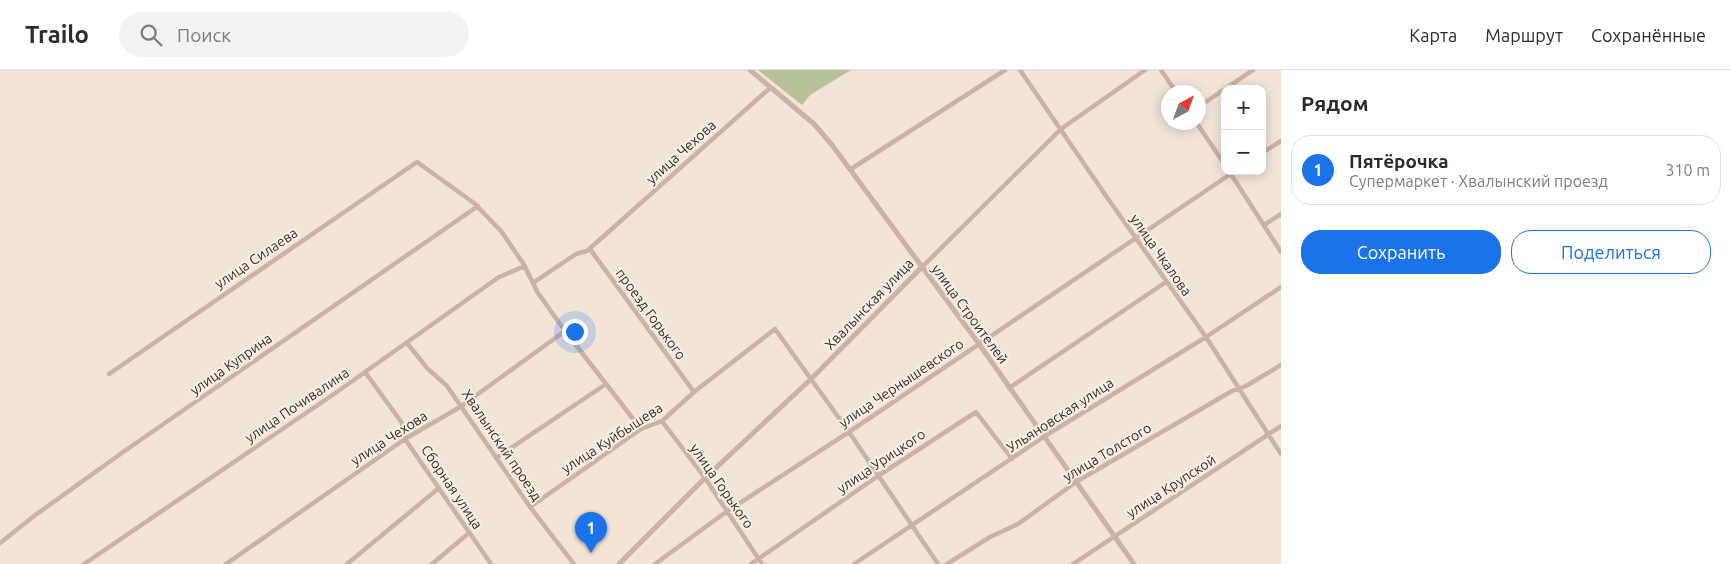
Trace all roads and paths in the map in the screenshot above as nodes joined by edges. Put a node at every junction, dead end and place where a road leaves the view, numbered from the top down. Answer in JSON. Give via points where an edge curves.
{"nodes":[{"id":1,"x":750,"y":70,"type":"edge"},
{"id":2,"x":1005,"y":70,"type":"edge"},
{"id":3,"x":1020,"y":70,"type":"edge"},
{"id":4,"x":1145,"y":70,"type":"edge"},
{"id":5,"x":1161,"y":70,"type":"edge"},
{"id":6,"x":1253,"y":70,"type":"edge"},
{"id":7,"x":1171,"y":85,"type":"edge"},
{"id":8,"x":1231,"y":85,"type":"edge"},
{"id":9,"x":770,"y":88,"type":"junction"},
{"id":10,"x":1221,"y":92,"type":"edge"},
{"id":11,"x":1206,"y":102,"type":"edge"},
{"id":12,"x":1060,"y":129,"type":"junction"},
{"id":13,"x":1201,"y":130,"type":"edge"},
{"id":14,"x":1281,"y":141,"type":"edge"},
{"id":15,"x":1266,"y":150,"type":"edge"},
{"id":16,"x":1221,"y":159,"type":"edge"},
{"id":17,"x":850,"y":169,"type":"junction"},
{"id":18,"x":1228,"y":175,"type":"edge"},
{"id":19,"x":1234,"y":175,"type":"edge"},
{"id":20,"x":478,"y":206,"type":"junction"},
{"id":21,"x":1281,"y":214,"type":"edge"},
{"id":22,"x":1264,"y":225,"type":"junction"},
{"id":23,"x":1135,"y":238,"type":"junction"},
{"id":24,"x":590,"y":249,"type":"junction"},
{"id":25,"x":1281,"y":252,"type":"edge"},
{"id":26,"x":525,"y":266,"type":"junction"},
{"id":27,"x":922,"y":267,"type":"junction"},
{"id":28,"x":1166,"y":282,"type":"junction"},
{"id":29,"x":533,"y":283,"type":"junction"},
{"id":30,"x":1281,"y":288,"type":"edge"},
{"id":31,"x":565,"y":331,"type":"junction"},
{"id":32,"x":1206,"y":337,"type":"junction"},
{"id":33,"x":407,"y":343,"type":"junction"},
{"id":34,"x":979,"y":344,"type":"junction"},
{"id":35,"x":1281,"y":365,"type":"edge"},
{"id":36,"x":366,"y":372,"type":"junction"},
{"id":37,"x":109,"y":374,"type":"dead end"},
{"id":38,"x":811,"y":379,"type":"junction"},
{"id":39,"x":606,"y":384,"type":"junction"},
{"id":40,"x":1009,"y":388,"type":"junction"},
{"id":41,"x":1240,"y":390,"type":"junction"},
{"id":42,"x":694,"y":392,"type":"junction"},
{"id":43,"x":460,"y":407,"type":"junction"},
{"id":44,"x":662,"y":421,"type":"junction"},
{"id":45,"x":1281,"y":426,"type":"edge"},
{"id":46,"x":641,"y":429,"type":"junction"},
{"id":47,"x":849,"y":432,"type":"junction"},
{"id":48,"x":1269,"y":435,"type":"junction"},
{"id":49,"x":1045,"y":436,"type":"junction"},
{"id":50,"x":405,"y":439,"type":"junction"},
{"id":51,"x":1281,"y":454,"type":"edge"},
{"id":52,"x":496,"y":458,"type":"junction"},
{"id":53,"x":1012,"y":459,"type":"junction"},
{"id":54,"x":878,"y":476,"type":"junction"},
{"id":55,"x":705,"y":478,"type":"junction"},
{"id":56,"x":1076,"y":482,"type":"junction"},
{"id":57,"x":438,"y":488,"type":"junction"},
{"id":58,"x":530,"y":506,"type":"junction"},
{"id":59,"x":726,"y":512,"type":"junction"},
{"id":60,"x":911,"y":526,"type":"junction"},
{"id":61,"x":469,"y":533,"type":"junction"},
{"id":62,"x":1115,"y":536,"type":"junction"},
{"id":63,"x":0,"y":543,"type":"edge"},
{"id":64,"x":758,"y":558,"type":"junction"},
{"id":65,"x":84,"y":564,"type":"edge"},
{"id":66,"x":226,"y":564,"type":"edge"},
{"id":67,"x":347,"y":564,"type":"edge"},
{"id":68,"x":432,"y":564,"type":"edge"},
{"id":69,"x":491,"y":564,"type":"edge"},
{"id":70,"x":574,"y":564,"type":"edge"},
{"id":71,"x":619,"y":564,"type":"edge"},
{"id":72,"x":655,"y":564,"type":"edge"},
{"id":73,"x":751,"y":564,"type":"edge"},
{"id":74,"x":762,"y":564,"type":"edge"},
{"id":75,"x":854,"y":564,"type":"edge"},
{"id":76,"x":938,"y":564,"type":"edge"},
{"id":77,"x":947,"y":564,"type":"edge"},
{"id":78,"x":1072,"y":564,"type":"edge"},
{"id":79,"x":1134,"y":564,"type":"edge"}],
"edges":[{"from":1,"to":9,"type":"street","name":"улица Строителей"},
{"from":2,"to":17,"type":"street"},
{"from":3,"to":12,"type":"street","name":"улица Чкалова"},
{"from":4,"to":12,"type":"street","name":"Хвалынская улица"},
{"from":5,"to":7,"type":"street"},
{"from":6,"to":8,"type":"street"},
{"from":9,"to":17,"type":"street","name":"улица Строителей","via":[[814,124]]},
{"from":9,"to":24,"type":"street","name":"улица Чехова"},
{"from":10,"to":11,"type":"street"},
{"from":12,"to":23,"type":"street","name":"улица Чкалова"},
{"from":12,"to":27,"type":"street","name":"Хвалынская улица"},
{"from":13,"to":16,"type":"street"},
{"from":14,"to":15,"type":"street"},
{"from":17,"to":27,"type":"street","name":"улица Строителей"},
{"from":18,"to":23,"type":"street","name":"улица Чернышевского"},
{"from":19,"to":22,"type":"street"},
{"from":20,"to":26,"type":"street","via":[[502,231]]},
{"from":20,"to":37,"type":"street","name":"улица Силаева","via":[[417,162]]},
{"from":20,"to":63,"type":"street","name":"улица Куприна","via":[[126,450]]},
{"from":21,"to":22,"type":"street"},
{"from":22,"to":25,"type":"street"},
{"from":23,"to":28,"type":"street","name":"улица Чкалова"},
{"from":23,"to":34,"type":"street","name":"улица Чернышевского"},
{"from":24,"to":29,"type":"street","name":"улица Чехова","via":[[576,254]]},
{"from":24,"to":42,"type":"street","name":"проезд Горького"},
{"from":26,"to":29,"type":"street"},
{"from":26,"to":33,"type":"street","name":"улица Почивалина","via":[[500,277]]},
{"from":27,"to":34,"type":"street","name":"улица Строителей"},
{"from":27,"to":38,"type":"street","name":"Хвалынская улица"},
{"from":28,"to":32,"type":"street","name":"улица Чкалова"},
{"from":28,"to":40,"type":"street"},
{"from":29,"to":31,"type":"street"},
{"from":30,"to":32,"type":"street","name":"Ульяновская улица"},
{"from":31,"to":39,"type":"street"},
{"from":31,"to":43,"type":"street","name":"улица Чехова"},
{"from":32,"to":41,"type":"street","name":"улица Чкалова"},
{"from":32,"to":49,"type":"street","name":"Ульяновская улица"},
{"from":33,"to":36,"type":"street","name":"улица Почивалина"},
{"from":33,"to":43,"type":"street","name":"Хвалынский проезд","via":[[427,368],[448,386]]},
{"from":34,"to":40,"type":"street","name":"улица Строителей"},
{"from":34,"to":47,"type":"street","name":"улица Чернышевского"},
{"from":35,"to":41,"type":"street","name":"улица Толстого"},
{"from":36,"to":50,"type":"street","name":"Сборная улица","via":[[402,423]]},
{"from":36,"to":65,"type":"street","name":"улица Почивалина"},
{"from":38,"to":42,"type":"street","name":"улица Куйбышева","via":[[775,329]]},
{"from":38,"to":47,"type":"street"},
{"from":38,"to":55,"type":"street","name":"Хвалынская улица"},
{"from":39,"to":46,"type":"street"},
{"from":39,"to":52,"type":"street"},
{"from":40,"to":49,"type":"street","name":"улица Строителей"},
{"from":41,"to":48,"type":"street","name":"улица Чкалова"},
{"from":41,"to":56,"type":"street","name":"улица Толстого","via":[[1232,391]]},
{"from":42,"to":44,"type":"street","name":"улица Куйбышева"},
{"from":43,"to":50,"type":"street","name":"улица Чехова"},
{"from":43,"to":52,"type":"street","name":"Хвалынский проезд"},
{"from":44,"to":46,"type":"street","name":"улица Куйбышева"},
{"from":44,"to":55,"type":"street","name":"улица Горького"},
{"from":45,"to":48,"type":"street","name":"улица Крупской"},
{"from":46,"to":58,"type":"street","name":"улица Куйбышева"},
{"from":47,"to":54,"type":"street"},
{"from":47,"to":59,"type":"street","name":"улица Чернышевского"},
{"from":48,"to":51,"type":"street","name":"улица Чкалова"},
{"from":48,"to":62,"type":"street","name":"улица Крупской"},
{"from":49,"to":53,"type":"street","name":"Ульяновская улица"},
{"from":49,"to":56,"type":"street","name":"улица Строителей"},
{"from":50,"to":57,"type":"street","name":"Сборная улица"},
{"from":50,"to":66,"type":"street","name":"улица Чехова"},
{"from":52,"to":58,"type":"street","name":"Хвалынский проезд"},
{"from":53,"to":54,"type":"street","name":"улица Урицкого","via":[[976,412]]},
{"from":53,"to":60,"type":"street","name":"Ульяновская улица"},
{"from":54,"to":60,"type":"street"},
{"from":54,"to":64,"type":"street","name":"улица Урицкого"},
{"from":55,"to":59,"type":"street","name":"улица Горького"},
{"from":55,"to":71,"type":"street","name":"Хвалынская улица"},
{"from":56,"to":62,"type":"street","name":"улица Строителей"},
{"from":56,"to":77,"type":"street","name":"улица Толстого","via":[[1018,524]]},
{"from":57,"to":61,"type":"street","name":"Сборная улица"},
{"from":57,"to":67,"type":"street"},
{"from":58,"to":70,"type":"street","name":"Хвалынский проезд"},
{"from":59,"to":64,"type":"street","name":"улица Горького"},
{"from":59,"to":72,"type":"street","name":"улица Чернышевского"},
{"from":60,"to":75,"type":"street","name":"Ульяновская улица"},
{"from":60,"to":76,"type":"street"},
{"from":61,"to":68,"type":"street"},
{"from":61,"to":69,"type":"street","name":"Сборная улица"},
{"from":62,"to":78,"type":"street","name":"улица Крупской"},
{"from":62,"to":79,"type":"street","name":"улица Строителей"},
{"from":64,"to":73,"type":"street","name":"улица Урицкого"},
{"from":64,"to":74,"type":"street","name":"улица Горького"}]}
